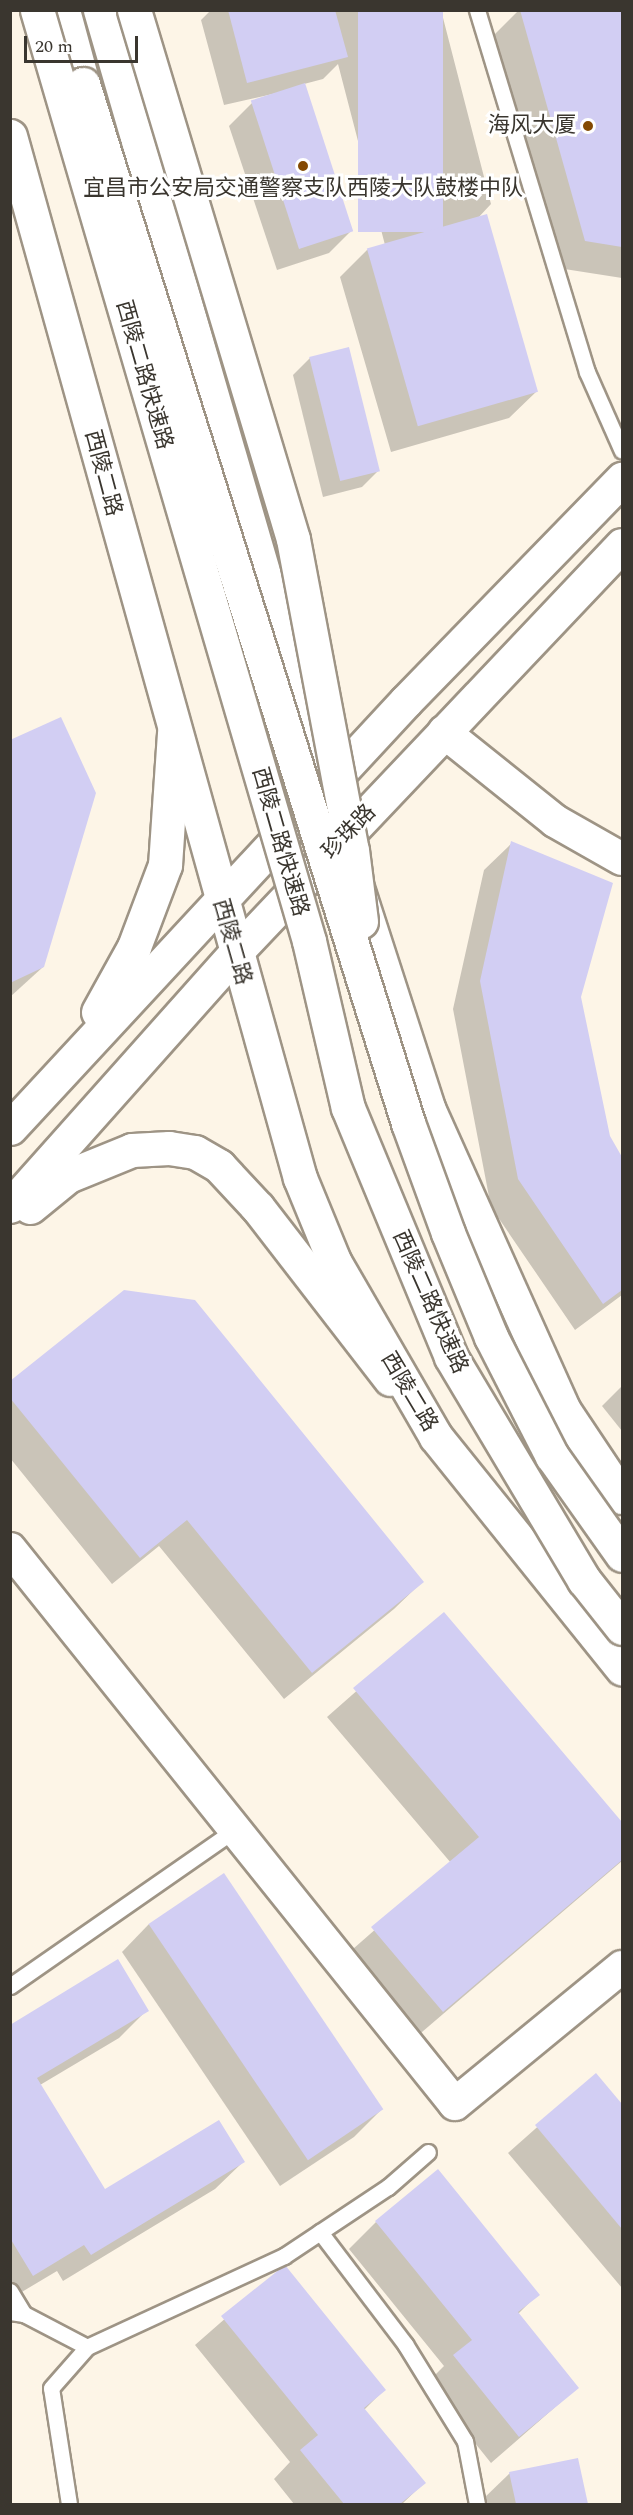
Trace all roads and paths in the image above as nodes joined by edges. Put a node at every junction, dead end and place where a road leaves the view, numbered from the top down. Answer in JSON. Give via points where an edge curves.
{"nodes":[{"id":1,"x":37,"y":10,"type":"edge"},
{"id":2,"x":63,"y":10,"type":"edge"},
{"id":3,"x":100,"y":10,"type":"edge"},
{"id":4,"x":134,"y":10,"type":"edge"},
{"id":5,"x":477,"y":10,"type":"edge"},
{"id":6,"x":13,"y":154,"type":"edge"},
{"id":7,"x":622,"y":451,"type":"edge"},
{"id":8,"x":622,"y":479,"type":"edge"},
{"id":9,"x":622,"y":545,"type":"edge"},
{"id":10,"x":174,"y":732,"type":"junction"},
{"id":11,"x":444,"y":732,"type":"junction"},
{"id":12,"x":325,"y":789,"type":"junction"},
{"id":13,"x":341,"y":839,"type":"junction"},
{"id":14,"x":622,"y":859,"type":"edge"},
{"id":15,"x":220,"y":900,"type":"junction"},
{"id":16,"x":236,"y":952,"type":"junction"},
{"id":17,"x":372,"y":1006,"type":"junction"},
{"id":18,"x":72,"y":1058,"type":"junction"},
{"id":19,"x":10,"y":1128,"type":"edge"},
{"id":20,"x":10,"y":1206,"type":"edge"},
{"id":21,"x":10,"y":1224,"type":"edge"},
{"id":22,"x":436,"y":1437,"type":"junction"},
{"id":23,"x":622,"y":1497,"type":"edge"},
{"id":24,"x":10,"y":1549,"type":"edge"},
{"id":25,"x":622,"y":1555,"type":"edge"},
{"id":26,"x":622,"y":1628,"type":"edge"},
{"id":27,"x":622,"y":1668,"type":"edge"},
{"id":28,"x":237,"y":1828,"type":"junction"},
{"id":29,"x":622,"y":1967,"type":"edge"},
{"id":30,"x":10,"y":1986,"type":"edge"},
{"id":31,"x":428,"y":2152,"type":"dead end"},
{"id":32,"x":320,"y":2232,"type":"junction"},
{"id":33,"x":10,"y":2291,"type":"edge"},
{"id":34,"x":17,"y":2313,"type":"edge"},
{"id":35,"x":87,"y":2347,"type":"junction"},
{"id":36,"x":69,"y":2505,"type":"edge"},
{"id":37,"x":477,"y":2505,"type":"edge"}],
"edges":[{"from":1,"to":26,"type":"main road","name":"西陵二路快速路","bridge":true,"via":[[309,941],[348,1108],[451,1357],[578,1571]]},
{"from":2,"to":17,"type":"main road","name":"西陵二路快速路","bridge":true},
{"from":3,"to":12,"type":"main road"},
{"from":4,"to":17,"type":"main road","bridge":true,"via":[[293,540],[352,850]]},
{"from":5,"to":7,"type":"lane","via":[[587,372]]},
{"from":6,"to":10,"type":"main road","name":"西陵二路"},
{"from":8,"to":12,"type":"main road","name":"珍珠路"},
{"from":9,"to":11,"type":"main road","name":"珍珠路"},
{"from":10,"to":15,"type":"main road","name":"西陵二路"},
{"from":10,"to":18,"type":"main road","via":[[165,865],[134,947]]},
{"from":11,"to":13,"type":"main road","name":"珍珠路"},
{"from":11,"to":14,"type":"street","via":[[555,821]]},
{"from":12,"to":13,"type":"main road"},
{"from":12,"to":15,"type":"main road","name":"珍珠路"},
{"from":13,"to":16,"type":"main road","name":"珍珠路"},
{"from":13,"to":23,"type":"main road","via":[[428,1108],[563,1409]]},
{"from":15,"to":16,"type":"main road","name":"西陵二路"},
{"from":15,"to":18,"type":"main road","name":"珍珠路"},
{"from":16,"to":20,"type":"main road","name":"珍珠路"},
{"from":16,"to":22,"type":"main road","name":"西陵二路","via":[[300,1178],[330,1250],[367,1322]]},
{"from":17,"to":25,"type":"main road","name":"西陵二路快速路","bridge":true,"via":[[408,1123],[491,1337],[552,1456]]},
{"from":18,"to":19,"type":"main road","name":"珍珠路"},
{"from":21,"to":22,"type":"main road","via":[[68,1176],[96,1163],[132,1150],[169,1148],[195,1152],[219,1166],[258,1208]]},
{"from":22,"to":27,"type":"main road","name":"西陵二路"},
{"from":24,"to":28,"type":"street"},
{"from":28,"to":29,"type":"street","via":[[455,2104]]},
{"from":28,"to":30,"type":"lane"},
{"from":31,"to":32,"type":"lane","via":[[388,2187]]},
{"from":32,"to":35,"type":"lane","via":[[284,2256]]},
{"from":32,"to":37,"type":"lane","via":[[405,2344],[465,2441]]},
{"from":33,"to":34,"type":"lane"},
{"from":34,"to":35,"type":"lane"},
{"from":35,"to":36,"type":"lane","via":[[51,2388]]}]}
